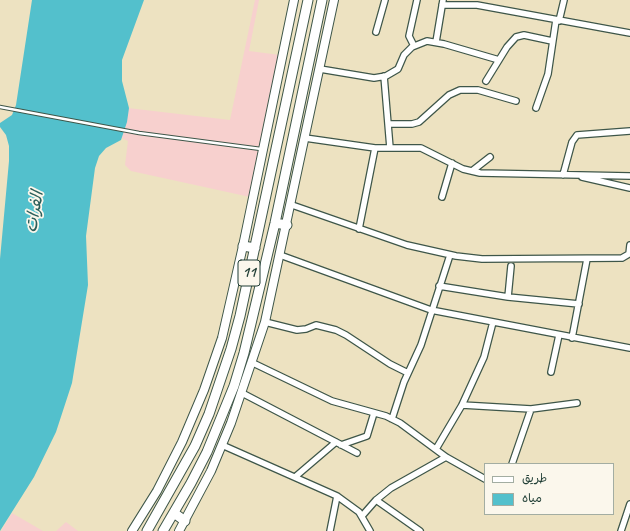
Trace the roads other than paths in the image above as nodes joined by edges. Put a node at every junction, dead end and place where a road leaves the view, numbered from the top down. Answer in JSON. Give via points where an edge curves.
{"nodes":[{"id":1,"x":294,"y":0,"type":"edge"},
{"id":2,"x":322,"y":0,"type":"edge"},
{"id":3,"x":334,"y":0,"type":"edge"},
{"id":4,"x":385,"y":0,"type":"edge"},
{"id":5,"x":417,"y":0,"type":"edge"},
{"id":6,"x":564,"y":0,"type":"edge"},
{"id":7,"x":442,"y":1,"type":"edge"},
{"id":8,"x":308,"y":3,"type":"edge"},
{"id":9,"x":558,"y":20,"type":"junction"},
{"id":10,"x":376,"y":32,"type":"dead end"},
{"id":11,"x":630,"y":33,"type":"edge"},
{"id":12,"x":552,"y":41,"type":"junction"},
{"id":13,"x":436,"y":42,"type":"junction"},
{"id":14,"x":414,"y":46,"type":"junction"},
{"id":15,"x":499,"y":60,"type":"junction"},
{"id":16,"x":320,"y":69,"type":"junction"},
{"id":17,"x":384,"y":76,"type":"junction"},
{"id":18,"x":306,"y":81,"type":"junction"},
{"id":19,"x":486,"y":81,"type":"dead end"},
{"id":20,"x":287,"y":98,"type":"junction"},
{"id":21,"x":516,"y":101,"type":"dead end"},
{"id":22,"x":0,"y":107,"type":"edge"},
{"id":23,"x":536,"y":108,"type":"dead end"},
{"id":24,"x":388,"y":124,"type":"junction"},
{"id":25,"x":630,"y":131,"type":"edge"},
{"id":26,"x":304,"y":138,"type":"junction"},
{"id":27,"x":375,"y":148,"type":"junction"},
{"id":28,"x":390,"y":148,"type":"junction"},
{"id":29,"x":263,"y":150,"type":"junction"},
{"id":30,"x":490,"y":157,"type":"dead end"},
{"id":31,"x":452,"y":163,"type":"junction"},
{"id":32,"x":472,"y":171,"type":"junction"},
{"id":33,"x":563,"y":175,"type":"junction"},
{"id":34,"x":574,"y":175,"type":"junction"},
{"id":35,"x":630,"y":176,"type":"edge"},
{"id":36,"x":630,"y":188,"type":"edge"},
{"id":37,"x":442,"y":197,"type":"dead end"},
{"id":38,"x":280,"y":201,"type":"junction"},
{"id":39,"x":292,"y":205,"type":"junction"},
{"id":40,"x":275,"y":223,"type":"junction"},
{"id":41,"x":287,"y":225,"type":"junction"},
{"id":42,"x":359,"y":229,"type":"junction"},
{"id":43,"x":630,"y":245,"type":"edge"},
{"id":44,"x":243,"y":246,"type":"junction"},
{"id":45,"x":255,"y":248,"type":"junction"},
{"id":46,"x":280,"y":255,"type":"junction"},
{"id":47,"x":450,"y":255,"type":"junction"},
{"id":48,"x":587,"y":259,"type":"junction"},
{"id":49,"x":511,"y":266,"type":"dead end"},
{"id":50,"x":439,"y":286,"type":"junction"},
{"id":51,"x":508,"y":297,"type":"junction"},
{"id":52,"x":579,"y":304,"type":"junction"},
{"id":53,"x":431,"y":310,"type":"junction"},
{"id":54,"x":265,"y":322,"type":"junction"},
{"id":55,"x":493,"y":322,"type":"junction"},
{"id":56,"x":559,"y":334,"type":"junction"},
{"id":57,"x":572,"y":338,"type":"junction"},
{"id":58,"x":630,"y":348,"type":"edge"},
{"id":59,"x":253,"y":363,"type":"junction"},
{"id":60,"x":551,"y":372,"type":"dead end"},
{"id":61,"x":408,"y":373,"type":"junction"},
{"id":62,"x":242,"y":394,"type":"junction"},
{"id":63,"x":577,"y":403,"type":"dead end"},
{"id":64,"x":462,"y":405,"type":"junction"},
{"id":65,"x":531,"y":409,"type":"junction"},
{"id":66,"x":374,"y":413,"type":"junction"},
{"id":67,"x":392,"y":419,"type":"junction"},
{"id":68,"x":222,"y":444,"type":"junction"},
{"id":69,"x":338,"y":444,"type":"junction"},
{"id":70,"x":436,"y":450,"type":"junction"},
{"id":71,"x":357,"y":453,"type":"dead end"},
{"id":72,"x":446,"y":457,"type":"junction"},
{"id":73,"x":512,"y":463,"type":"edge"},
{"id":74,"x":295,"y":477,"type":"junction"},
{"id":75,"x":484,"y":478,"type":"edge"},
{"id":76,"x":337,"y":496,"type":"junction"},
{"id":77,"x":376,"y":500,"type":"junction"},
{"id":78,"x":630,"y":504,"type":"edge"},
{"id":79,"x":174,"y":514,"type":"junction"},
{"id":80,"x":362,"y":516,"type":"junction"},
{"id":81,"x":185,"y":521,"type":"junction"},
{"id":82,"x":132,"y":531,"type":"edge"},
{"id":83,"x":147,"y":531,"type":"edge"},
{"id":84,"x":163,"y":531,"type":"edge"},
{"id":85,"x":179,"y":531,"type":"edge"},
{"id":86,"x":330,"y":531,"type":"edge"},
{"id":87,"x":370,"y":531,"type":"edge"},
{"id":88,"x":420,"y":531,"type":"edge"},
{"id":89,"x":621,"y":531,"type":"edge"}],
"edges":[{"from":1,"to":29,"type":"main road"},
{"from":2,"to":18,"type":"highway","number":"11"},
{"from":3,"to":16,"type":"main road"},
{"from":4,"to":10,"type":"street"},
{"from":5,"to":14,"type":"street","via":[[409,36]]},
{"from":6,"to":9,"type":"street"},
{"from":7,"to":9,"type":"street"},
{"from":7,"to":13,"type":"street"},
{"from":8,"to":18,"type":"highway","via":[[307,26],[297,75],[300,80]]},
{"from":8,"to":20,"type":"highway","number":"11"},
{"from":9,"to":11,"type":"street"},
{"from":9,"to":12,"type":"street"},
{"from":12,"to":15,"type":"street","via":[[520,36],[509,43]]},
{"from":12,"to":23,"type":"street","via":[[546,80]]},
{"from":13,"to":14,"type":"street","via":[[421,42]]},
{"from":13,"to":15,"type":"street"},
{"from":14,"to":17,"type":"street","via":[[404,56],[397,70]]},
{"from":15,"to":19,"type":"street"},
{"from":16,"to":17,"type":"street","via":[[374,78]]},
{"from":16,"to":26,"type":"main road"},
{"from":17,"to":24,"type":"street"},
{"from":18,"to":38,"type":"highway","number":"11"},
{"from":20,"to":38,"type":"highway","via":[[293,100],[294,104],[280,171]]},
{"from":20,"to":45,"type":"highway","number":"11"},
{"from":21,"to":24,"type":"street","via":[[478,90],[460,90],[449,95],[419,122]]},
{"from":22,"to":29,"type":"lane","via":[[139,133]]},
{"from":24,"to":28,"type":"street"},
{"from":25,"to":33,"type":"street","via":[[577,135],[573,139]]},
{"from":26,"to":27,"type":"street"},
{"from":26,"to":39,"type":"main road"},
{"from":27,"to":28,"type":"street"},
{"from":27,"to":42,"type":"street"},
{"from":28,"to":31,"type":"street","via":[[425,148]]},
{"from":29,"to":44,"type":"main road"},
{"from":30,"to":32,"type":"street"},
{"from":31,"to":32,"type":"street"},
{"from":31,"to":37,"type":"street"},
{"from":32,"to":33,"type":"street","via":[[493,174]]},
{"from":33,"to":34,"type":"street"},
{"from":34,"to":35,"type":"street"},
{"from":34,"to":36,"type":"street"},
{"from":38,"to":40,"type":"highway","number":"11"},
{"from":39,"to":41,"type":"main road"},
{"from":39,"to":42,"type":"street"},
{"from":40,"to":41,"type":"highway"},
{"from":40,"to":79,"type":"highway","number":"11","via":[[253,319],[234,386],[207,452]]},
{"from":41,"to":46,"type":"main road"},
{"from":42,"to":47,"type":"street","via":[[407,245]]},
{"from":43,"to":48,"type":"street","via":[[629,254],[624,258]]},
{"from":44,"to":45,"type":"highway"},
{"from":44,"to":82,"type":"main road","via":[[222,338],[204,390],[170,467]]},
{"from":45,"to":83,"type":"highway","number":"11","via":[[231,349],[209,414],[179,476]]},
{"from":46,"to":53,"type":"street"},
{"from":46,"to":54,"type":"main road"},
{"from":47,"to":48,"type":"street","via":[[482,258]]},
{"from":47,"to":50,"type":"street"},
{"from":48,"to":52,"type":"street"},
{"from":49,"to":51,"type":"street"},
{"from":50,"to":51,"type":"street"},
{"from":50,"to":53,"type":"street"},
{"from":51,"to":52,"type":"street"},
{"from":52,"to":57,"type":"street"},
{"from":53,"to":55,"type":"street"},
{"from":53,"to":61,"type":"street","via":[[421,345]]},
{"from":54,"to":59,"type":"main road"},
{"from":54,"to":61,"type":"street","via":[[297,330],[316,325],[336,330]]},
{"from":55,"to":56,"type":"street"},
{"from":55,"to":64,"type":"street","via":[[484,357]]},
{"from":56,"to":57,"type":"street"},
{"from":56,"to":60,"type":"street"},
{"from":57,"to":58,"type":"street"},
{"from":59,"to":62,"type":"main road"},
{"from":59,"to":66,"type":"street","via":[[332,400]]},
{"from":61,"to":67,"type":"street"},
{"from":62,"to":68,"type":"main road"},
{"from":62,"to":69,"type":"street"},
{"from":63,"to":65,"type":"street"},
{"from":64,"to":65,"type":"street"},
{"from":64,"to":70,"type":"street"},
{"from":65,"to":73,"type":"street"},
{"from":66,"to":67,"type":"street"},
{"from":66,"to":69,"type":"street","via":[[367,436]]},
{"from":67,"to":70,"type":"street"},
{"from":68,"to":74,"type":"street"},
{"from":68,"to":81,"type":"main road"},
{"from":69,"to":71,"type":"street"},
{"from":69,"to":74,"type":"street"},
{"from":70,"to":72,"type":"street"},
{"from":72,"to":75,"type":"street"},
{"from":72,"to":77,"type":"street","via":[[390,488]]},
{"from":74,"to":76,"type":"street"},
{"from":76,"to":80,"type":"street"},
{"from":76,"to":86,"type":"street"},
{"from":77,"to":80,"type":"street"},
{"from":77,"to":88,"type":"street"},
{"from":78,"to":89,"type":"street"},
{"from":79,"to":81,"type":"highway"},
{"from":79,"to":84,"type":"highway","number":"11"},
{"from":80,"to":87,"type":"street"},
{"from":81,"to":85,"type":"main road"}]}
